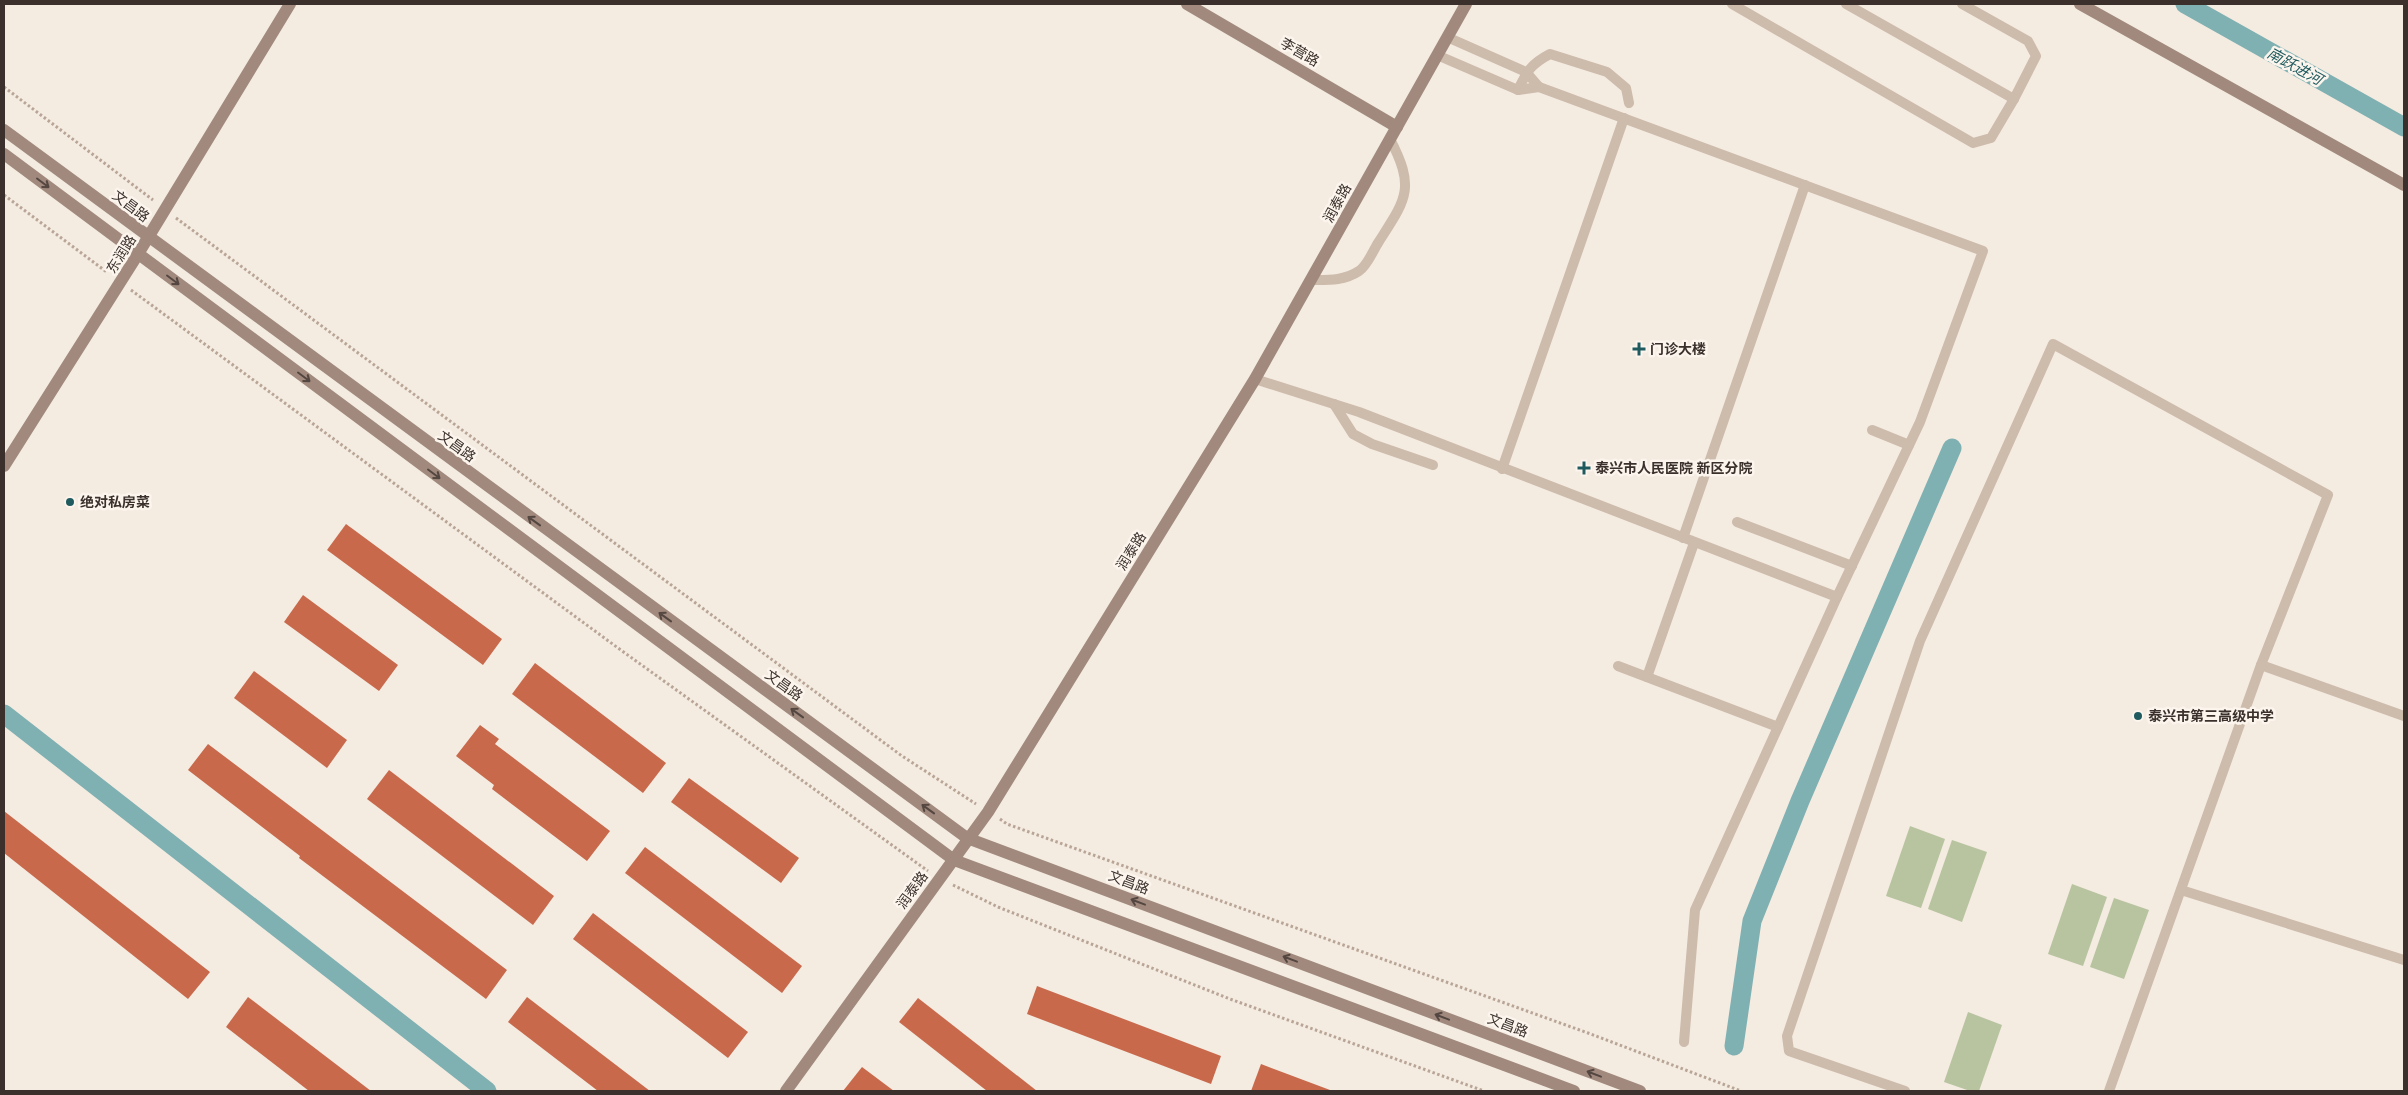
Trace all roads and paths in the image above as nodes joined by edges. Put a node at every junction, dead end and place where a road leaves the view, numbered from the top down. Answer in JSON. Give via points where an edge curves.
{"nodes":[{"id":1,"x":290,"y":4,"type":"edge"},
{"id":2,"x":1187,"y":4,"type":"edge"},
{"id":3,"x":1466,"y":4,"type":"edge"},
{"id":4,"x":1732,"y":4,"type":"edge"},
{"id":5,"x":1846,"y":4,"type":"edge"},
{"id":6,"x":1962,"y":4,"type":"edge"},
{"id":7,"x":2080,"y":4,"type":"edge"},
{"id":8,"x":1447,"y":37,"type":"junction"},
{"id":9,"x":1437,"y":55,"type":"junction"},
{"id":10,"x":1526,"y":72,"type":"junction"},
{"id":11,"x":4,"y":87,"type":"edge"},
{"id":12,"x":1539,"y":87,"type":"junction"},
{"id":13,"x":1518,"y":90,"type":"junction"},
{"id":14,"x":2014,"y":99,"type":"junction"},
{"id":15,"x":1629,"y":103,"type":"dead end"},
{"id":16,"x":1624,"y":118,"type":"junction"},
{"id":17,"x":1397,"y":127,"type":"junction"},
{"id":18,"x":4,"y":130,"type":"edge"},
{"id":19,"x":1390,"y":139,"type":"junction"},
{"id":20,"x":4,"y":154,"type":"edge"},
{"id":21,"x":1805,"y":185,"type":"junction"},
{"id":22,"x":2404,"y":185,"type":"edge"},
{"id":23,"x":166,"y":210,"type":"junction"},
{"id":24,"x":148,"y":238,"type":"junction"},
{"id":25,"x":138,"y":254,"type":"junction"},
{"id":26,"x":1311,"y":280,"type":"junction"},
{"id":27,"x":1255,"y":380,"type":"junction"},
{"id":28,"x":1334,"y":404,"type":"junction"},
{"id":29,"x":1872,"y":430,"type":"dead end"},
{"id":30,"x":1909,"y":445,"type":"junction"},
{"id":31,"x":1433,"y":465,"type":"dead end"},
{"id":32,"x":4,"y":466,"type":"edge"},
{"id":33,"x":1502,"y":469,"type":"junction"},
{"id":34,"x":1737,"y":522,"type":"dead end"},
{"id":35,"x":1683,"y":538,"type":"junction"},
{"id":36,"x":1694,"y":542,"type":"junction"},
{"id":37,"x":1852,"y":566,"type":"junction"},
{"id":38,"x":1837,"y":597,"type":"junction"},
{"id":39,"x":2261,"y":665,"type":"junction"},
{"id":40,"x":1618,"y":666,"type":"dead end"},
{"id":41,"x":1647,"y":677,"type":"junction"},
{"id":42,"x":2404,"y":716,"type":"edge"},
{"id":43,"x":1778,"y":727,"type":"junction"},
{"id":44,"x":988,"y":812,"type":"junction"},
{"id":45,"x":967,"y":838,"type":"junction"},
{"id":46,"x":954,"y":860,"type":"junction"},
{"id":47,"x":2181,"y":890,"type":"junction"},
{"id":48,"x":2404,"y":960,"type":"edge"},
{"id":49,"x":1684,"y":1042,"type":"dead end"},
{"id":50,"x":786,"y":1091,"type":"edge"},
{"id":51,"x":1574,"y":1091,"type":"edge"},
{"id":52,"x":1640,"y":1091,"type":"edge"},
{"id":53,"x":1740,"y":1091,"type":"edge"},
{"id":54,"x":1905,"y":1091,"type":"edge"},
{"id":55,"x":2109,"y":1091,"type":"edge"}],
"edges":[{"from":1,"to":23,"type":"main road","name":"东润路"},
{"from":2,"to":17,"type":"main road","name":"李营路"},
{"from":3,"to":8,"type":"main road","name":"润泰路"},
{"from":4,"to":14,"type":"lane","via":[[1972,143],[1991,138]]},
{"from":5,"to":14,"type":"lane"},
{"from":6,"to":14,"type":"lane","via":[[2028,41],[2036,56]]},
{"from":7,"to":22,"type":"main road"},
{"from":8,"to":9,"type":"main road","name":"润泰路"},
{"from":8,"to":10,"type":"lane"},
{"from":9,"to":13,"type":"lane"},
{"from":9,"to":17,"type":"main road","name":"润泰路"},
{"from":10,"to":12,"type":"lane"},
{"from":10,"to":13,"type":"lane"},
{"from":10,"to":15,"type":"lane","via":[[1536,61],[1550,54],[1565,58],[1607,72],[1626,88]]},
{"from":11,"to":23,"type":"path"},
{"from":12,"to":13,"type":"lane"},
{"from":12,"to":16,"type":"lane"},
{"from":16,"to":21,"type":"lane"},
{"from":16,"to":33,"type":"lane"},
{"from":17,"to":19,"type":"main road","name":"润泰路"},
{"from":18,"to":24,"type":"main road","name":"文昌路"},
{"from":19,"to":26,"type":"main road","name":"润泰路"},
{"from":19,"to":26,"type":"lane","via":[[1404,165],[1406,191],[1398,211],[1360,271],[1336,280]]},
{"from":20,"to":25,"type":"main road","one_way":true},
{"from":21,"to":30,"type":"lane","via":[[1983,251]]},
{"from":21,"to":35,"type":"lane"},
{"from":23,"to":24,"type":"main road","name":"东润路"},
{"from":23,"to":44,"type":"path","via":[[902,756]]},
{"from":24,"to":25,"type":"main road","name":"东润路"},
{"from":45,"to":24,"type":"main road","name":"文昌路","one_way":true},
{"from":25,"to":32,"type":"main road","name":"东润路"},
{"from":25,"to":46,"type":"main road","one_way":true},
{"from":26,"to":27,"type":"main road","name":"润泰路"},
{"from":27,"to":28,"type":"lane"},
{"from":27,"to":44,"type":"main road","name":"润泰路"},
{"from":28,"to":31,"type":"lane","via":[[1353,434]]},
{"from":28,"to":33,"type":"lane"},
{"from":29,"to":30,"type":"lane"},
{"from":30,"to":37,"type":"lane"},
{"from":33,"to":35,"type":"lane"},
{"from":34,"to":37,"type":"lane"},
{"from":35,"to":36,"type":"lane"},
{"from":36,"to":38,"type":"lane"},
{"from":36,"to":41,"type":"lane"},
{"from":37,"to":38,"type":"lane"},
{"from":38,"to":43,"type":"lane"},
{"from":39,"to":42,"type":"lane"},
{"from":39,"to":47,"type":"lane"},
{"from":39,"to":54,"type":"lane","via":[[2328,495],[2053,344],[1920,641],[1787,1036],[1788,1051]]},
{"from":40,"to":41,"type":"lane"},
{"from":41,"to":43,"type":"lane"},
{"from":43,"to":49,"type":"lane","via":[[1694,910]]},
{"from":44,"to":45,"type":"main road","name":"润泰路"},
{"from":44,"to":53,"type":"path","via":[[1007,824]]},
{"from":45,"to":46,"type":"main road","name":"润泰路"},
{"from":52,"to":45,"type":"main road","name":"文昌路","one_way":true},
{"from":46,"to":50,"type":"main road","name":"润泰路"},
{"from":46,"to":51,"type":"main road"},
{"from":47,"to":48,"type":"lane"},
{"from":47,"to":55,"type":"lane"}]}
